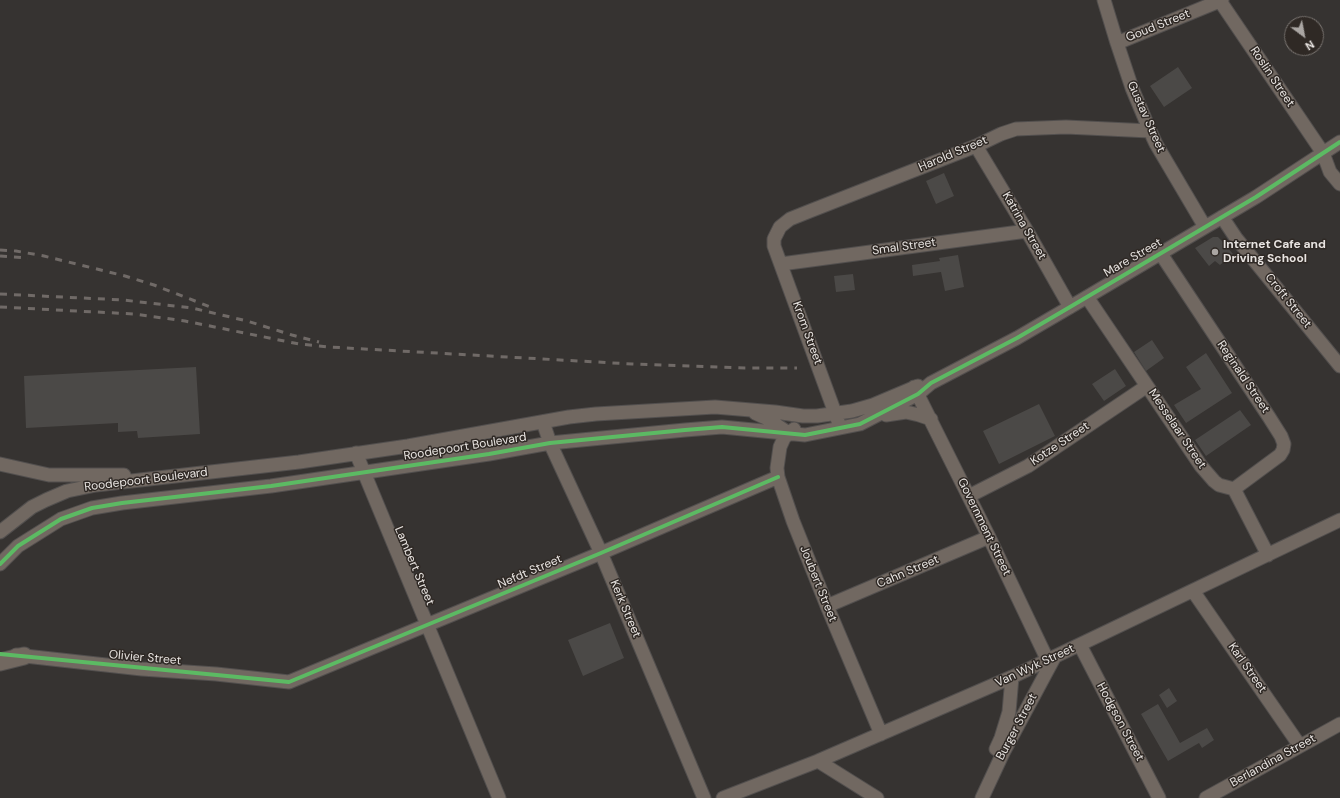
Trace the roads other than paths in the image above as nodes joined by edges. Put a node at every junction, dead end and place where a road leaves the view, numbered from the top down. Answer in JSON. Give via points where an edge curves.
{"nodes":[{"id":1,"x":1104,"y":0,"type":"edge"},
{"id":2,"x":1221,"y":0,"type":"edge"},
{"id":3,"x":1116,"y":43,"type":"junction"},
{"id":4,"x":1150,"y":131,"type":"junction"},
{"id":5,"x":1340,"y":142,"type":"edge"},
{"id":6,"x":976,"y":146,"type":"junction"},
{"id":7,"x":1324,"y":153,"type":"junction"},
{"id":8,"x":1340,"y":184,"type":"edge"},
{"id":9,"x":1222,"y":217,"type":"junction"},
{"id":10,"x":1205,"y":228,"type":"junction"},
{"id":11,"x":1027,"y":231,"type":"junction"},
{"id":12,"x":774,"y":239,"type":"joint"},
{"id":13,"x":1160,"y":254,"type":"junction"},
{"id":14,"x":781,"y":264,"type":"junction"},
{"id":15,"x":1087,"y":297,"type":"junction"},
{"id":16,"x":1070,"y":307,"type":"junction"},
{"id":17,"x":1340,"y":366,"type":"edge"},
{"id":18,"x":1147,"y":386,"type":"junction"},
{"id":19,"x":916,"y":390,"type":"junction"},
{"id":20,"x":744,"y":410,"type":"junction"},
{"id":21,"x":836,"y":413,"type":"junction"},
{"id":22,"x":804,"y":416,"type":"junction"},
{"id":23,"x":931,"y":419,"type":"junction"},
{"id":24,"x":544,"y":422,"type":"junction"},
{"id":25,"x":860,"y":424,"type":"junction"},
{"id":26,"x":840,"y":428,"type":"junction"},
{"id":27,"x":790,"y":434,"type":"junction"},
{"id":28,"x":550,"y":443,"type":"junction"},
{"id":29,"x":356,"y":453,"type":"junction"},
{"id":30,"x":0,"y":464,"type":"edge"},
{"id":31,"x":365,"y":473,"type":"junction"},
{"id":32,"x":168,"y":476,"type":"junction"},
{"id":33,"x":778,"y":477,"type":"junction"},
{"id":34,"x":1234,"y":489,"type":"junction"},
{"id":35,"x":969,"y":496,"type":"junction"},
{"id":36,"x":1340,"y":520,"type":"edge"},
{"id":37,"x":1,"y":529,"type":"edge"},
{"id":38,"x":989,"y":537,"type":"junction"},
{"id":39,"x":18,"y":546,"type":"junction"},
{"id":40,"x":601,"y":553,"type":"junction"},
{"id":41,"x":1268,"y":555,"type":"junction"},
{"id":42,"x":0,"y":564,"type":"edge"},
{"id":43,"x":1193,"y":591,"type":"junction"},
{"id":44,"x":827,"y":606,"type":"junction"},
{"id":45,"x":428,"y":625,"type":"junction"},
{"id":46,"x":1080,"y":645,"type":"junction"},
{"id":47,"x":0,"y":654,"type":"edge"},
{"id":48,"x":24,"y":656,"type":"junction"},
{"id":49,"x":1051,"y":660,"type":"junction"},
{"id":50,"x":0,"y":662,"type":"edge"},
{"id":51,"x":1012,"y":677,"type":"junction"},
{"id":52,"x":289,"y":682,"type":"joint"},
{"id":53,"x":1340,"y":724,"type":"edge"},
{"id":54,"x":881,"y":734,"type":"junction"},
{"id":55,"x":1300,"y":746,"type":"junction"},
{"id":56,"x":818,"y":761,"type":"junction"},
{"id":57,"x":1226,"y":793,"type":"edge"},
{"id":58,"x":499,"y":798,"type":"edge"},
{"id":59,"x":704,"y":798,"type":"edge"},
{"id":60,"x":723,"y":798,"type":"edge"},
{"id":61,"x":878,"y":798,"type":"edge"},
{"id":62,"x":973,"y":798,"type":"edge"},
{"id":63,"x":982,"y":798,"type":"edge"},
{"id":64,"x":1160,"y":798,"type":"edge"},
{"id":65,"x":1206,"y":798,"type":"edge"}],
"edges":[{"from":1,"to":3,"type":"street","name":"Gustav Street"},
{"from":2,"to":3,"type":"street","name":"Goud Street"},
{"from":2,"to":7,"type":"street","name":"Roslin Street"},
{"from":3,"to":4,"type":"street","name":"Gustav Street"},
{"from":4,"to":6,"type":"street","name":"Harold Street","via":[[1026,128],[1001,134]]},
{"from":4,"to":10,"type":"street","name":"Gustav Street"},
{"from":5,"to":7,"type":"street","name":"Mare Street"},
{"from":6,"to":11,"type":"street","name":"Katrina Street"},
{"from":6,"to":12,"type":"street","name":"Harold Street","via":[[790,219],[780,227]]},
{"from":7,"to":8,"type":"street","name":"Roslin Street","via":[[1330,172]]},
{"from":7,"to":9,"type":"street","name":"Mare Street"},
{"from":9,"to":10,"type":"street","name":"Mare Street"},
{"from":9,"to":17,"type":"street","name":"Croft Street","via":[[1236,238]]},
{"from":10,"to":13,"type":"street","name":"Mare Street"},
{"from":11,"to":14,"type":"street","name":"Smal Street"},
{"from":11,"to":16,"type":"street","name":"Katrina Street"},
{"from":12,"to":14,"type":"street","name":"Krom Street"},
{"from":13,"to":15,"type":"street","name":"Mare Street"},
{"from":13,"to":34,"type":"street","name":"Reginald Street","via":[[1269,417],[1284,444],[1280,455]]},
{"from":14,"to":21,"type":"street","name":"Krom Street"},
{"from":15,"to":16,"type":"street","name":"Mare Street"},
{"from":15,"to":18,"type":"street","name":"Messelaar Street"},
{"from":16,"to":19,"type":"street","name":"Mare Street","via":[[1017,338]]},
{"from":18,"to":34,"type":"street","name":"Messelaar Street","via":[[1207,474],[1220,485]]},
{"from":18,"to":35,"type":"street","name":"Kotze Street","via":[[1038,460]]},
{"from":19,"to":21,"type":"street","name":"Roodepoort Boulevard","via":[[873,405]]},
{"from":19,"to":23,"type":"street","name":"Government Street"},
{"from":19,"to":25,"type":"street","name":"Roodepoort Boulevard"},
{"from":20,"to":22,"type":"street","name":"Roodepoort Boulevard"},
{"from":20,"to":24,"type":"street","name":"Roodepoort Boulevard","via":[[715,407],[659,409],[596,414]]},
{"from":20,"to":27,"type":"street","via":[[768,419]]},
{"from":21,"to":22,"type":"street","name":"Roodepoort Boulevard"},
{"from":21,"to":26,"type":"street","name":"Krom Street"},
{"from":22,"to":27,"type":"street","name":"Joubert Street"},
{"from":23,"to":25,"type":"street","via":[[906,412]]},
{"from":23,"to":35,"type":"street","name":"Government Street"},
{"from":24,"to":28,"type":"street","name":"Kerk Street"},
{"from":24,"to":29,"type":"street","name":"Roodepoort Boulevard"},
{"from":25,"to":26,"type":"street","name":"Roodepoort Boulevard"},
{"from":26,"to":27,"type":"street","name":"Roodepoort Boulevard","via":[[805,435]]},
{"from":27,"to":28,"type":"street","name":"Roodepoort Boulevard","via":[[722,427]]},
{"from":27,"to":33,"type":"street","name":"Joubert Street","via":[[784,438],[780,447],[776,468]]},
{"from":28,"to":31,"type":"street","name":"Roodepoort Boulevard"},
{"from":28,"to":40,"type":"street","name":"Kerk Street"},
{"from":29,"to":31,"type":"street","name":"Lambert Street"},
{"from":29,"to":32,"type":"street","name":"Roodepoort Boulevard","via":[[299,462]]},
{"from":30,"to":32,"type":"street","via":[[49,475]]},
{"from":31,"to":39,"type":"street","name":"Roodepoort Boulevard","via":[[92,508],[61,519]]},
{"from":31,"to":45,"type":"street","name":"Lambert Street"},
{"from":32,"to":37,"type":"street","name":"Roodepoort Boulevard","via":[[96,485],[67,492],[32,507]]},
{"from":33,"to":40,"type":"street","name":"Nefdt Street"},
{"from":33,"to":44,"type":"street","name":"Joubert Street"},
{"from":34,"to":41,"type":"street"},
{"from":35,"to":38,"type":"street","name":"Government Street"},
{"from":36,"to":41,"type":"street","name":"Van Wyk Street"},
{"from":37,"to":39,"type":"street"},
{"from":38,"to":44,"type":"street","name":"Cahn Street"},
{"from":38,"to":49,"type":"street","name":"Government Street"},
{"from":39,"to":42,"type":"street","name":"Roodepoort Boulevard"},
{"from":40,"to":45,"type":"street","name":"Nefdt Street"},
{"from":40,"to":59,"type":"street","name":"Kerk Street"},
{"from":41,"to":43,"type":"street","name":"Van Wyk Street"},
{"from":43,"to":46,"type":"street","name":"Van Wyk Street"},
{"from":43,"to":55,"type":"street","name":"Karl Street"},
{"from":44,"to":54,"type":"street","name":"Joubert Street"},
{"from":45,"to":52,"type":"street","name":"Nefdt Street"},
{"from":45,"to":58,"type":"street","name":"Lambert Street"},
{"from":46,"to":49,"type":"street","name":"Van Wyk Street"},
{"from":46,"to":64,"type":"street","name":"Hodgson Street"},
{"from":47,"to":48,"type":"street","name":"Olivier Street"},
{"from":48,"to":50,"type":"main road"},
{"from":48,"to":52,"type":"street","name":"Olivier Street"},
{"from":49,"to":51,"type":"street","name":"Van Wyk Street"},
{"from":49,"to":63,"type":"street","name":"Burger Street"},
{"from":51,"to":54,"type":"street","name":"Van Wyk Street"},
{"from":51,"to":62,"type":"street","name":"Burger Street","via":[[1006,724]]},
{"from":53,"to":55,"type":"street","name":"Berlandina Street"},
{"from":54,"to":56,"type":"street","name":"Van Wyk Street"},
{"from":55,"to":57,"type":"street","name":"Berlandina Street"},
{"from":56,"to":60,"type":"street","name":"Van Wyk Street"},
{"from":56,"to":61,"type":"street"},
{"from":57,"to":65,"type":"street","name":"Berlandina Street"}]}
